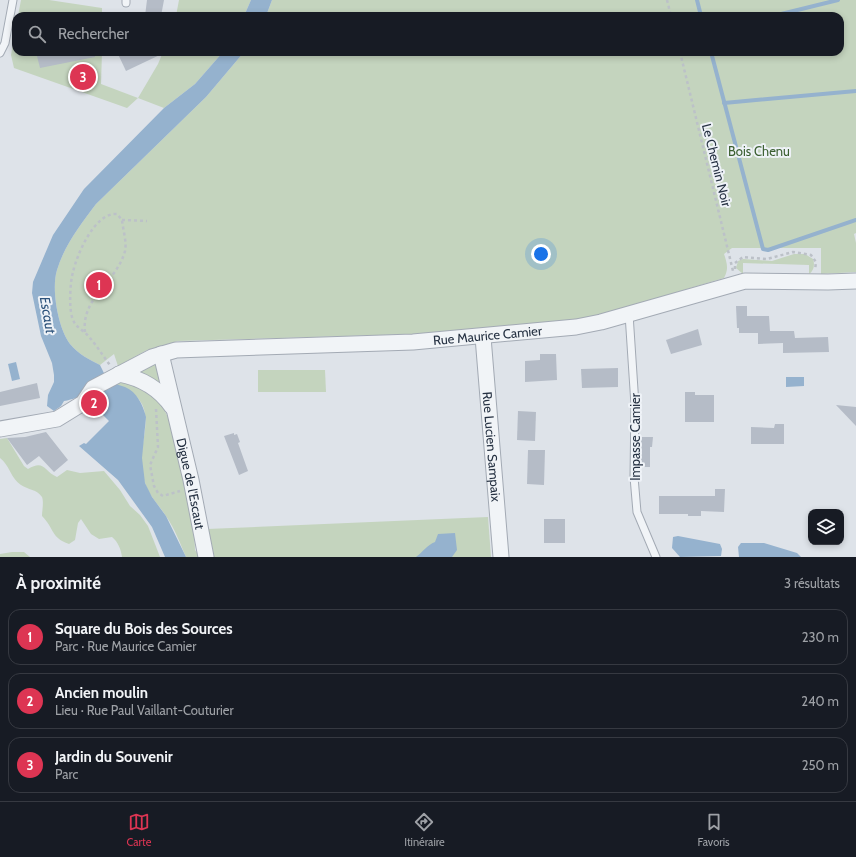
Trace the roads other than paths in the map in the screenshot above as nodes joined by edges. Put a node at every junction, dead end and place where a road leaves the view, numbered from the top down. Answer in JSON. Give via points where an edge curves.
{"nodes":[{"id":1,"x":13,"y":0,"type":"edge"},
{"id":2,"x":0,"y":53,"type":"edge"},
{"id":3,"x":856,"y":281,"type":"edge"},
{"id":4,"x":629,"y":314,"type":"junction"},
{"id":5,"x":483,"y":337,"type":"junction"},
{"id":6,"x":161,"y":354,"type":"junction"},
{"id":7,"x":114,"y":376,"type":"junction"},
{"id":8,"x":174,"y":411,"type":"junction"},
{"id":9,"x":0,"y":429,"type":"edge"},
{"id":10,"x":206,"y":557,"type":"edge"},
{"id":11,"x":501,"y":557,"type":"edge"},
{"id":12,"x":656,"y":557,"type":"edge"}],
"edges":[{"from":1,"to":2,"type":"lane"},
{"from":3,"to":4,"type":"street","name":"Rue Maurice Camier","via":[[752,280]]},
{"from":4,"to":5,"type":"street","name":"Rue Maurice Camier","via":[[584,326]]},
{"from":4,"to":12,"type":"lane","name":"Impasse Camier","via":[[635,405],[634,477],[637,512]]},
{"from":5,"to":6,"type":"street","name":"Rue Maurice Camier","via":[[413,342],[176,350]]},
{"from":5,"to":11,"type":"street","name":"Rue Lucien Sampaix"},
{"from":6,"to":7,"type":"street","name":"Rue Maurice Camier"},
{"from":6,"to":8,"type":"street","name":"Digue de l'Escaut"},
{"from":7,"to":8,"type":"street","name":"Digue de l'Escaut","via":[[134,377],[150,386],[164,396]]},
{"from":7,"to":9,"type":"street","name":"Rue Maurice Camier","via":[[93,388],[78,407],[57,419]]},
{"from":8,"to":10,"type":"street","name":"Digue de l'Escaut"}]}
